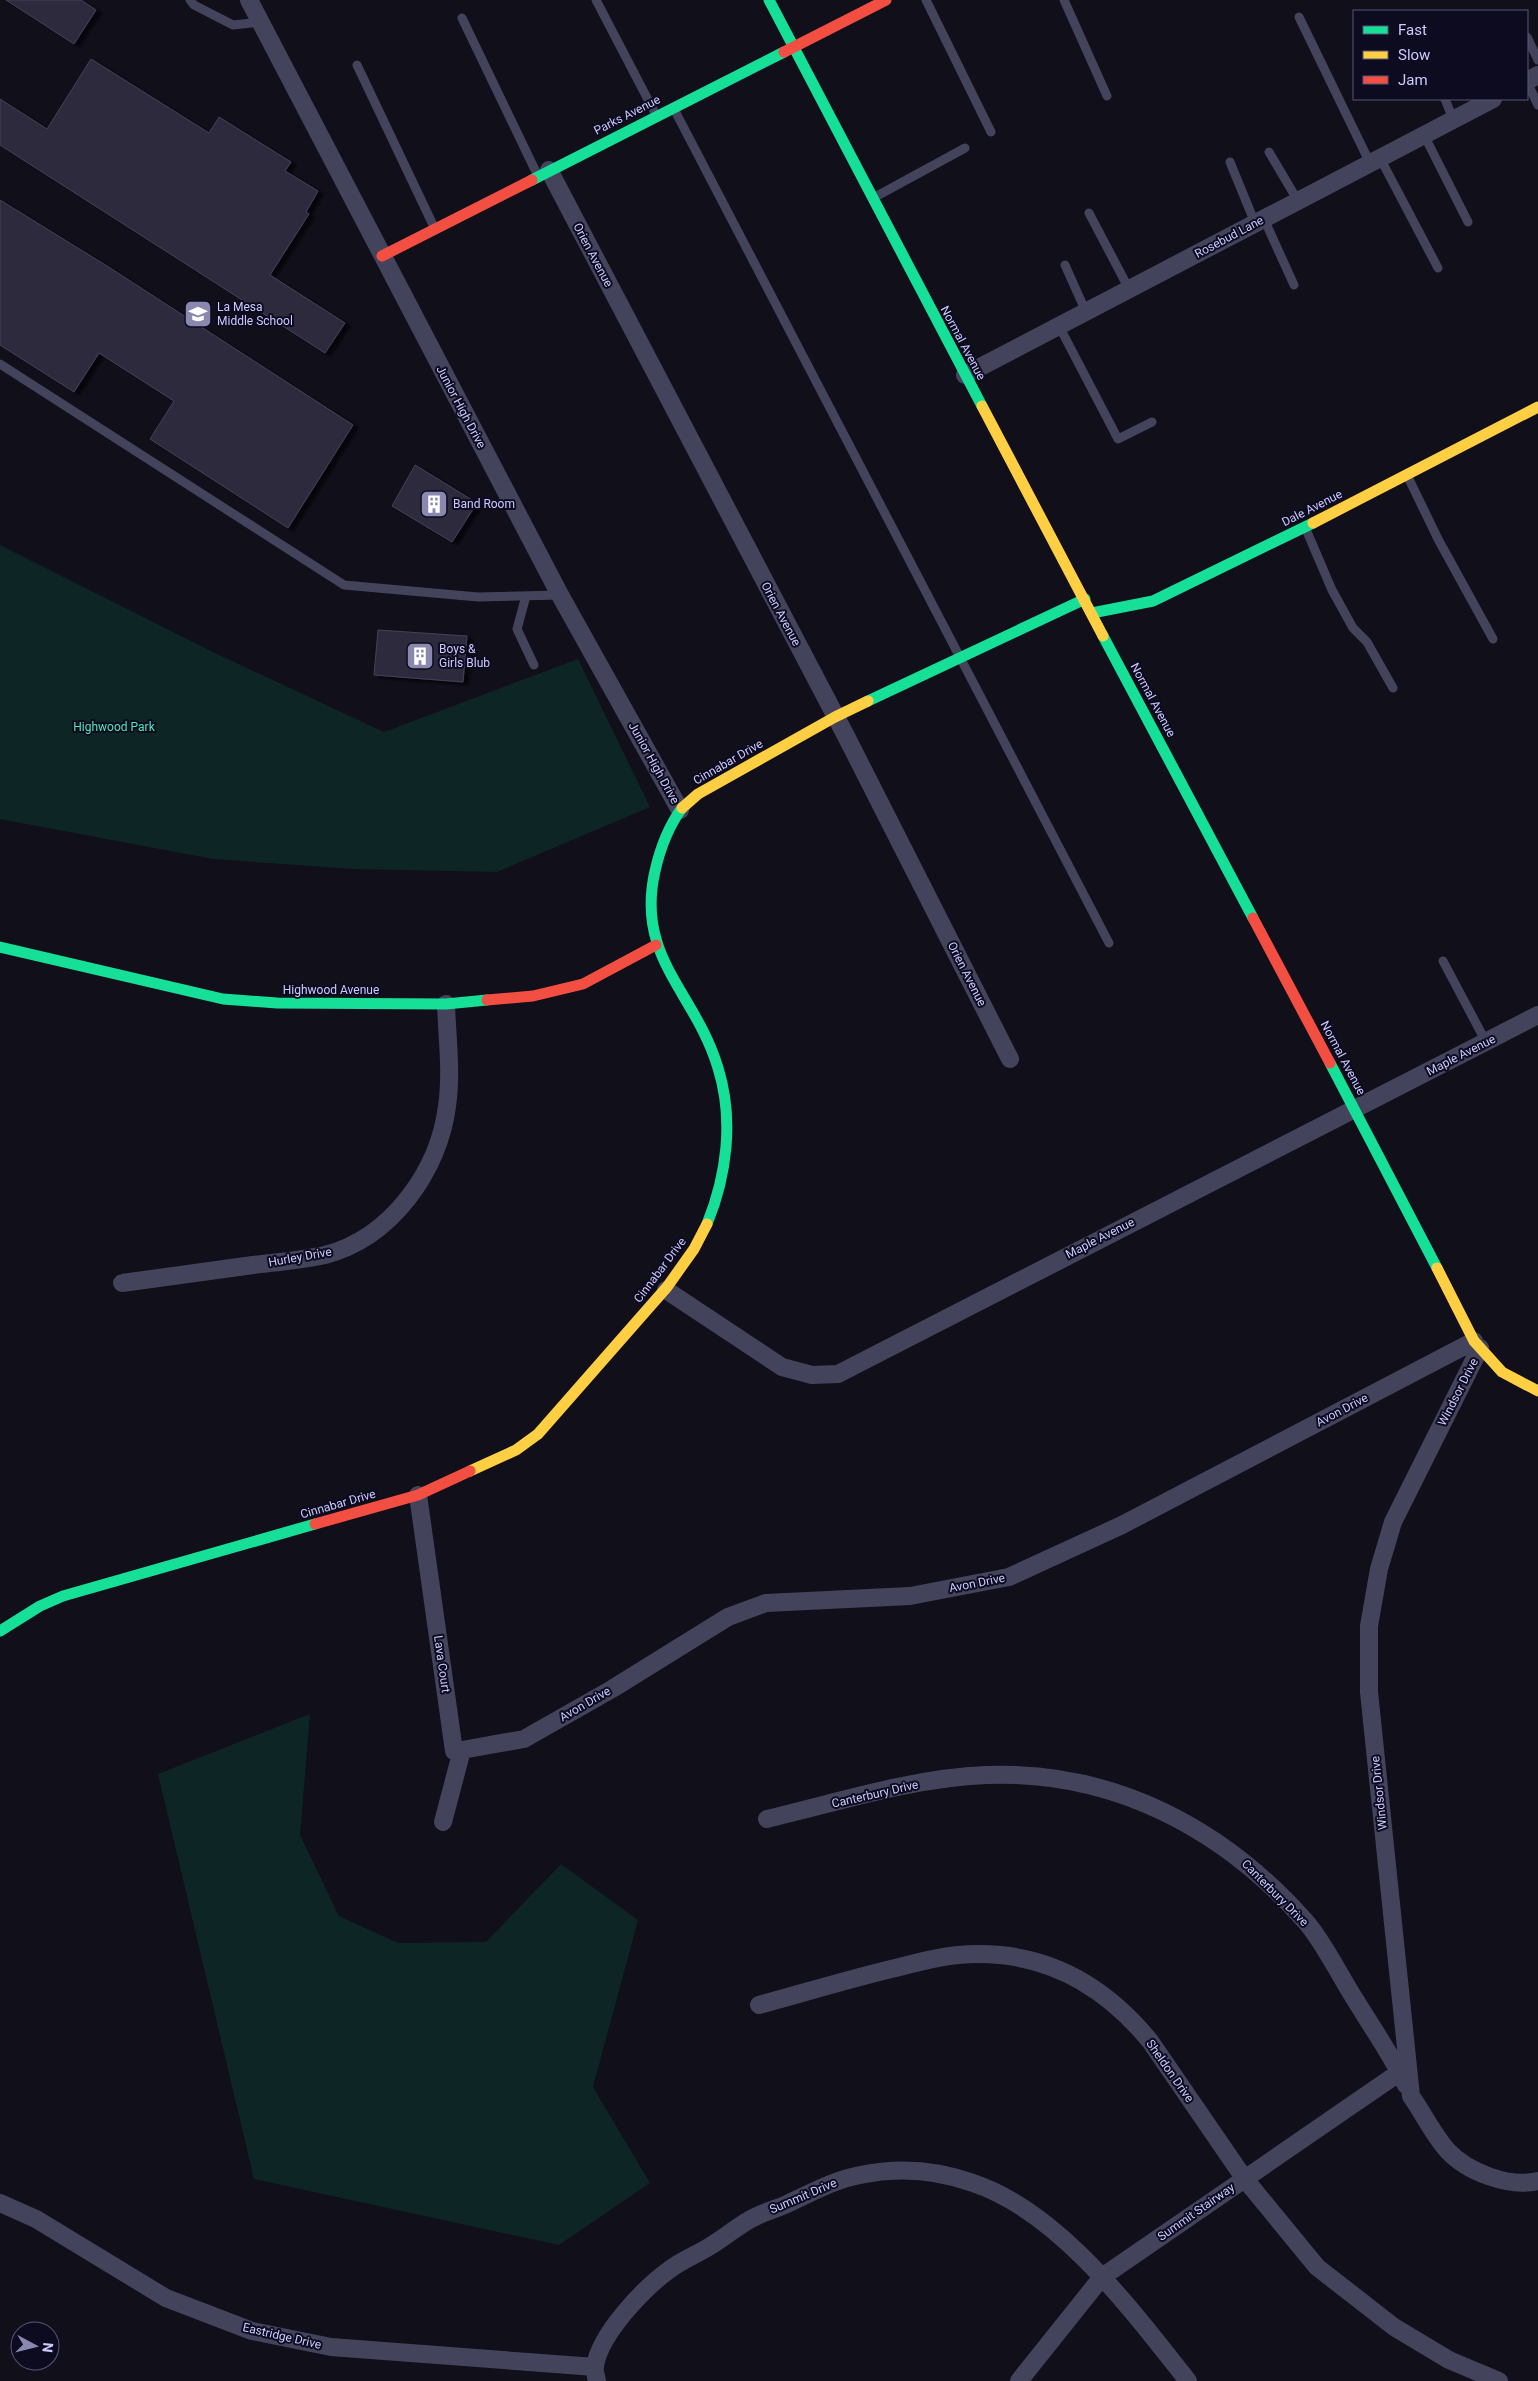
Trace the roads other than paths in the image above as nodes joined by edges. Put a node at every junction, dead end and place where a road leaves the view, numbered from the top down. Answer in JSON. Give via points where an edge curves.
{"nodes":[{"id":1,"x":190,"y":0,"type":"edge"},
{"id":2,"x":249,"y":0,"type":"edge"},
{"id":3,"x":596,"y":0,"type":"edge"},
{"id":4,"x":769,"y":0,"type":"edge"},
{"id":5,"x":886,"y":0,"type":"edge"},
{"id":6,"x":926,"y":0,"type":"edge"},
{"id":7,"x":1064,"y":0,"type":"edge"},
{"id":8,"x":1299,"y":17,"type":"dead end"},
{"id":9,"x":462,"y":18,"type":"dead end"},
{"id":10,"x":261,"y":22,"type":"junction"},
{"id":11,"x":1528,"y":39,"type":"edge"},
{"id":12,"x":794,"y":48,"type":"junction"},
{"id":13,"x":1538,"y":60,"type":"edge"},
{"id":14,"x":357,"y":66,"type":"dead end"},
{"id":15,"x":1528,"y":84,"type":"edge"},
{"id":16,"x":1107,"y":96,"type":"dead end"},
{"id":17,"x":1445,"y":100,"type":"edge"},
{"id":18,"x":1491,"y":100,"type":"edge"},
{"id":19,"x":1538,"y":105,"type":"edge"},
{"id":20,"x":673,"y":106,"type":"junction"},
{"id":21,"x":656,"y":116,"type":"junction"},
{"id":22,"x":1454,"y":120,"type":"junction"},
{"id":23,"x":991,"y":132,"type":"dead end"},
{"id":24,"x":1424,"y":135,"type":"junction"},
{"id":25,"x":966,"y":148,"type":"dead end"},
{"id":26,"x":1269,"y":152,"type":"dead end"},
{"id":27,"x":1375,"y":161,"type":"junction"},
{"id":28,"x":1230,"y":162,"type":"dead end"},
{"id":29,"x":543,"y":174,"type":"junction"},
{"id":30,"x":872,"y":198,"type":"junction"},
{"id":31,"x":1298,"y":201,"type":"junction"},
{"id":32,"x":1090,"y":213,"type":"dead end"},
{"id":33,"x":1259,"y":221,"type":"junction"},
{"id":34,"x":1468,"y":222,"type":"dead end"},
{"id":35,"x":435,"y":229,"type":"junction"},
{"id":36,"x":382,"y":256,"type":"junction"},
{"id":37,"x":1066,"y":265,"type":"dead end"},
{"id":38,"x":1438,"y":268,"type":"dead end"},
{"id":39,"x":1294,"y":285,"type":"dead end"},
{"id":40,"x":1129,"y":289,"type":"junction"},
{"id":41,"x":1086,"y":312,"type":"junction"},
{"id":42,"x":1059,"y":326,"type":"junction"},
{"id":43,"x":0,"y":364,"type":"edge"},
{"id":44,"x":965,"y":376,"type":"junction"},
{"id":45,"x":1538,"y":407,"type":"edge"},
{"id":46,"x":1152,"y":422,"type":"dead end"},
{"id":47,"x":1407,"y":475,"type":"junction"},
{"id":48,"x":1305,"y":527,"type":"junction"},
{"id":49,"x":560,"y":595,"type":"junction"},
{"id":50,"x":526,"y":596,"type":"junction"},
{"id":51,"x":1085,"y":599,"type":"junction"},
{"id":52,"x":1092,"y":613,"type":"junction"},
{"id":53,"x":1493,"y":639,"type":"dead end"},
{"id":54,"x":959,"y":657,"type":"junction"},
{"id":55,"x":534,"y":665,"type":"dead end"},
{"id":56,"x":1393,"y":688,"type":"dead end"},
{"id":57,"x":835,"y":717,"type":"junction"},
{"id":58,"x":680,"y":810,"type":"junction"},
{"id":59,"x":1109,"y":943,"type":"dead end"},
{"id":60,"x":656,"y":945,"type":"junction"},
{"id":61,"x":0,"y":947,"type":"edge"},
{"id":62,"x":1443,"y":961,"type":"dead end"},
{"id":63,"x":446,"y":1004,"type":"junction"},
{"id":64,"x":1538,"y":1015,"type":"edge"},
{"id":65,"x":1486,"y":1042,"type":"junction"},
{"id":66,"x":1010,"y":1059,"type":"dead end"},
{"id":67,"x":1354,"y":1108,"type":"junction"},
{"id":68,"x":122,"y":1283,"type":"dead end"},
{"id":69,"x":666,"y":1290,"type":"junction"},
{"id":70,"x":1477,"y":1345,"type":"junction"},
{"id":71,"x":1538,"y":1391,"type":"edge"},
{"id":72,"x":418,"y":1495,"type":"junction"},
{"id":73,"x":0,"y":1631,"type":"edge"},
{"id":74,"x":462,"y":1750,"type":"junction"},
{"id":75,"x":768,"y":1819,"type":"dead end"},
{"id":76,"x":443,"y":1822,"type":"dead end"},
{"id":77,"x":759,"y":2005,"type":"dead end"},
{"id":78,"x":1400,"y":2072,"type":"junction"},
{"id":79,"x":1411,"y":2096,"type":"junction"},
{"id":80,"x":1244,"y":2178,"type":"junction"},
{"id":81,"x":1538,"y":2181,"type":"edge"},
{"id":82,"x":0,"y":2203,"type":"edge"},
{"id":83,"x":1102,"y":2277,"type":"junction"},
{"id":84,"x":596,"y":2374,"type":"edge"},
{"id":85,"x":1019,"y":2381,"type":"edge"},
{"id":86,"x":1188,"y":2381,"type":"edge"},
{"id":87,"x":1499,"y":2381,"type":"edge"}],
"edges":[{"from":1,"to":10,"type":"lane","via":[[233,25]]},
{"from":2,"to":10,"type":"street","name":"Junior High Drive"},
{"from":3,"to":21,"type":"lane"},
{"from":4,"to":12,"type":"street","name":"Normal Avenue"},
{"from":5,"to":12,"type":"street","name":"Parks Avenue"},
{"from":6,"to":23,"type":"lane"},
{"from":7,"to":16,"type":"lane"},
{"from":8,"to":27,"type":"lane"},
{"from":9,"to":29,"type":"lane"},
{"from":10,"to":36,"type":"street","name":"Junior High Drive"},
{"from":11,"to":13,"type":"lane"},
{"from":12,"to":20,"type":"street","name":"Parks Avenue"},
{"from":12,"to":30,"type":"street","name":"Normal Avenue"},
{"from":14,"to":35,"type":"lane"},
{"from":15,"to":19,"type":"lane"},
{"from":17,"to":22,"type":"lane"},
{"from":18,"to":22,"type":"street","name":"Rosebud Lane"},
{"from":20,"to":21,"type":"street","name":"Parks Avenue"},
{"from":20,"to":54,"type":"lane"},
{"from":21,"to":29,"type":"street","name":"Parks Avenue"},
{"from":22,"to":24,"type":"street","name":"Rosebud Lane"},
{"from":24,"to":27,"type":"street","name":"Rosebud Lane"},
{"from":24,"to":34,"type":"lane"},
{"from":25,"to":30,"type":"lane"},
{"from":26,"to":31,"type":"lane"},
{"from":27,"to":31,"type":"street","name":"Rosebud Lane"},
{"from":27,"to":38,"type":"lane"},
{"from":28,"to":33,"type":"lane"},
{"from":29,"to":35,"type":"street","name":"Parks Avenue"},
{"from":29,"to":57,"type":"street","name":"Orien Avenue"},
{"from":30,"to":44,"type":"street","name":"Normal Avenue"},
{"from":31,"to":33,"type":"street","name":"Rosebud Lane"},
{"from":32,"to":40,"type":"lane"},
{"from":33,"to":39,"type":"lane"},
{"from":33,"to":40,"type":"street","name":"Rosebud Lane"},
{"from":35,"to":36,"type":"street","name":"Parks Avenue"},
{"from":36,"to":49,"type":"street","name":"Junior High Drive"},
{"from":37,"to":41,"type":"lane"},
{"from":40,"to":41,"type":"street","name":"Rosebud Lane"},
{"from":41,"to":42,"type":"street","name":"Rosebud Lane"},
{"from":42,"to":44,"type":"street","name":"Rosebud Lane"},
{"from":42,"to":46,"type":"lane","via":[[1118,440]]},
{"from":43,"to":50,"type":"lane","via":[[344,585],[478,597]]},
{"from":44,"to":51,"type":"street","name":"Normal Avenue"},
{"from":45,"to":47,"type":"street","name":"Dale Avenue"},
{"from":47,"to":48,"type":"street","name":"Dale Avenue"},
{"from":47,"to":53,"type":"lane"},
{"from":48,"to":52,"type":"street","name":"Dale Avenue","via":[[1153,601]]},
{"from":48,"to":56,"type":"lane","via":[[1352,628],[1367,642]]},
{"from":49,"to":50,"type":"lane"},
{"from":49,"to":58,"type":"street","name":"Junior High Drive"},
{"from":50,"to":55,"type":"lane","via":[[517,629]]},
{"from":51,"to":52,"type":"street","name":"Normal Avenue"},
{"from":51,"to":54,"type":"street","name":"Cinnabar Drive"},
{"from":52,"to":67,"type":"street","name":"Normal Avenue"},
{"from":54,"to":57,"type":"street","name":"Cinnabar Drive"},
{"from":54,"to":59,"type":"lane"},
{"from":57,"to":58,"type":"street","name":"Cinnabar Drive","via":[[698,794]]},
{"from":57,"to":66,"type":"street","name":"Orien Avenue"},
{"from":58,"to":60,"type":"street","name":"Cinnabar Drive","via":[[666,834],[654,875],[652,898]]},
{"from":60,"to":63,"type":"street","name":"Highwood Avenue","via":[[583,984],[533,996]]},
{"from":60,"to":69,"type":"street","name":"Cinnabar Drive","via":[[713,1053],[725,1104],[726,1130],[721,1183],[714,1208],[691,1256]]},
{"from":61,"to":63,"type":"street","name":"Highwood Avenue","via":[[224,999],[277,1003]]},
{"from":62,"to":65,"type":"lane"},
{"from":63,"to":68,"type":"street","name":"Hurley Drive","via":[[449,1085],[439,1144],[413,1192],[380,1226],[363,1238],[325,1255]]},
{"from":64,"to":65,"type":"street","name":"Maple Avenue"},
{"from":65,"to":67,"type":"street","name":"Maple Avenue"},
{"from":67,"to":69,"type":"street","name":"Maple Avenue","via":[[838,1374],[812,1375],[782,1367]]},
{"from":67,"to":70,"type":"street","name":"Normal Avenue"},
{"from":69,"to":72,"type":"street","name":"Cinnabar Drive","via":[[538,1434],[516,1450]]},
{"from":70,"to":71,"type":"street","name":"Normal Avenue","via":[[1502,1372]]},
{"from":70,"to":74,"type":"street","name":"Avon Drive","via":[[1139,1516],[1009,1577],[910,1596],[766,1603],[728,1616],[524,1739]]},
{"from":70,"to":79,"type":"street","name":"Windsor Drive","via":[[1393,1522],[1379,1569],[1369,1626],[1369,1692]]},
{"from":72,"to":73,"type":"street","name":"Cinnabar Drive","via":[[63,1596]]},
{"from":72,"to":74,"type":"street","name":"Lava Court","via":[[454,1751]]},
{"from":74,"to":76,"type":"street"},
{"from":75,"to":78,"type":"street","name":"Canterbury Drive","via":[[924,1782],[987,1775],[1050,1778],[1092,1786],[1141,1802],[1177,1818],[1226,1848],[1252,1868],[1307,1923]]},
{"from":77,"to":80,"type":"street","name":"Sheldon Drive","via":[[870,1974],[956,1955],[1004,1955],[1052,1966],[1096,1989],[1134,2021]]},
{"from":78,"to":79,"type":"street","name":"Canterbury Drive"},
{"from":78,"to":80,"type":"street","name":"Summit Stairway"},
{"from":79,"to":81,"type":"street","name":"Windsor Drive","via":[[1448,2151],[1484,2176],[1528,2184]]},
{"from":80,"to":83,"type":"street","name":"Summit Stairway"},
{"from":80,"to":87,"type":"street","name":"Sheldon Drive","via":[[1317,2267],[1394,2327],[1449,2360]]},
{"from":82,"to":84,"type":"street","name":"Eastridge Drive","via":[[36,2219],[166,2298],[252,2332],[331,2348]]},
{"from":83,"to":84,"type":"street","name":"Summit Drive","via":[[1037,2219],[1015,2203],[976,2184],[918,2171],[859,2175],[835,2181],[756,2216],[670,2268],[620,2318],[601,2347]]},
{"from":83,"to":85,"type":"street","name":"Summit Stairway"},
{"from":83,"to":86,"type":"street","name":"Summit Drive"}]}
